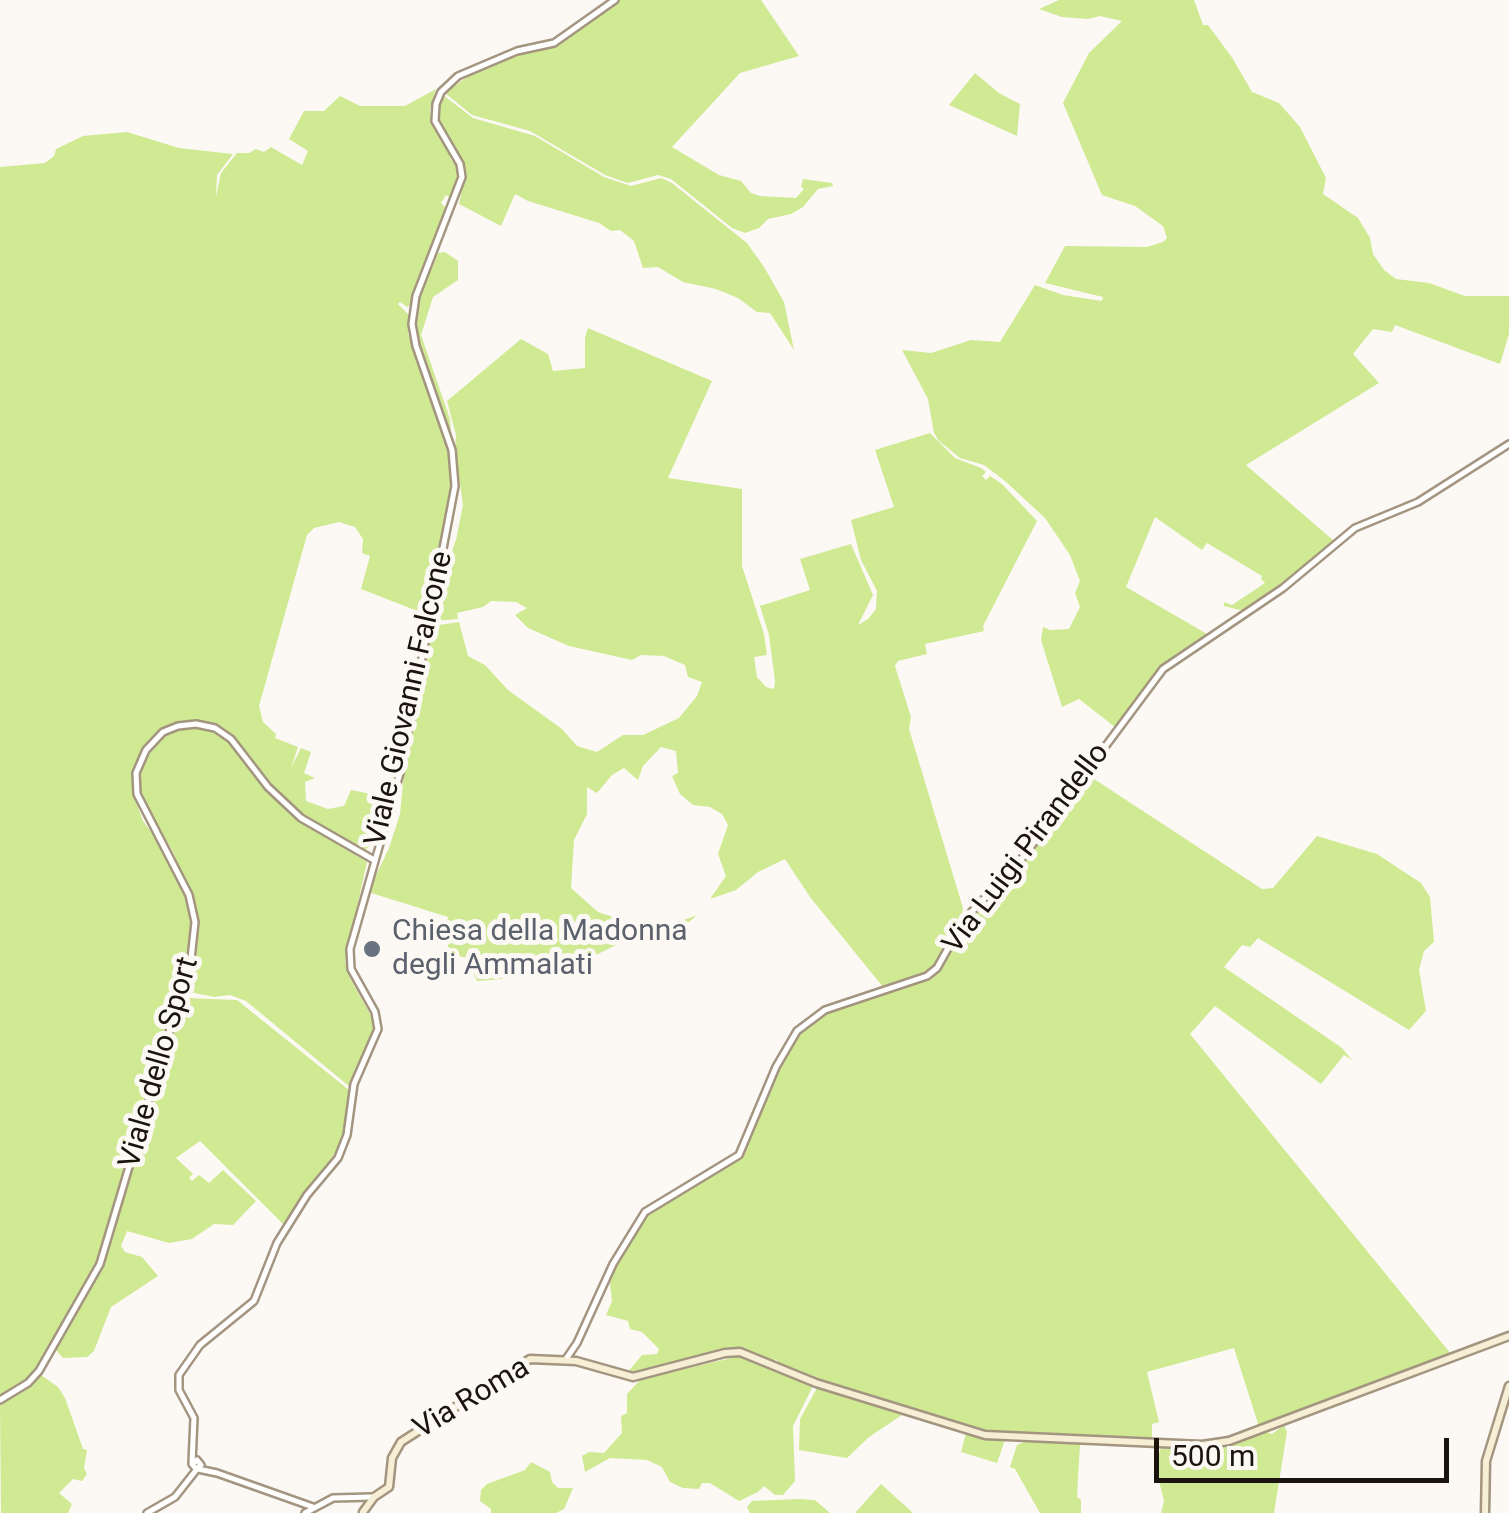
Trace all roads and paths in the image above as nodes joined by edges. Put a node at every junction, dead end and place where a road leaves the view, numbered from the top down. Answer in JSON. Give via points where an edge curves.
{"nodes":[{"id":1,"x":615,"y":0,"type":"edge"},
{"id":2,"x":1509,"y":444,"type":"edge"},
{"id":3,"x":378,"y":846,"type":"junction"},
{"id":4,"x":361,"y":852,"type":"junction"},
{"id":5,"x":374,"y":860,"type":"junction"},
{"id":6,"x":1509,"y":1334,"type":"edge"},
{"id":7,"x":577,"y":1343,"type":"junction"},
{"id":8,"x":565,"y":1361,"type":"junction"},
{"id":9,"x":576,"y":1361,"type":"junction"},
{"id":10,"x":1508,"y":1389,"type":"edge"},
{"id":11,"x":0,"y":1400,"type":"edge"},
{"id":12,"x":197,"y":1465,"type":"junction"},
{"id":13,"x":378,"y":1496,"type":"junction"},
{"id":14,"x":313,"y":1507,"type":"junction"},
{"id":15,"x":361,"y":1512,"type":"edge"},
{"id":16,"x":147,"y":1513,"type":"edge"},
{"id":17,"x":304,"y":1513,"type":"edge"},
{"id":18,"x":1485,"y":1513,"type":"edge"}],
"edges":[{"from":1,"to":3,"type":"street","name":"Viale Giovanni Falcone","via":[[554,44],[517,51],[458,76],[436,104],[435,121],[462,180],[412,317],[452,450],[456,486],[400,773]]},
{"from":2,"to":7,"type":"street","name":"Via Luigi Pirandello","via":[[1418,502],[1354,528],[1284,588],[1162,669],[1023,857],[964,920],[937,968],[825,1010],[797,1031],[739,1155],[645,1212],[608,1272]]},
{"from":3,"to":4,"type":"street"},
{"from":3,"to":5,"type":"street","name":"Viale Giovanni Falcone"},
{"from":4,"to":5,"type":"street","name":"Viale dello Sport"},
{"from":4,"to":11,"type":"street","name":"Viale dello Sport","via":[[301,818],[215,728],[178,726],[146,750],[136,794],[189,896],[195,922],[191,959],[100,1264],[39,1371]]},
{"from":5,"to":12,"type":"street","name":"Viale Giovanni Falcone","via":[[349,960],[378,1028],[354,1084],[335,1163],[277,1243],[254,1301],[200,1345],[182,1369],[179,1390],[194,1415]]},
{"from":6,"to":9,"type":"main road","name":"Via Roma","via":[[1202,1445],[985,1436],[740,1352],[632,1377]]},
{"from":7,"to":8,"type":"street"},
{"from":7,"to":9,"type":"street"},
{"from":8,"to":9,"type":"main road","name":"Via Roma"},
{"from":8,"to":13,"type":"main road","name":"Via Roma","via":[[521,1363],[400,1442],[389,1488]]},
{"from":10,"to":18,"type":"main road","via":[[1486,1460]]},
{"from":12,"to":14,"type":"street"},
{"from":12,"to":16,"type":"street","via":[[176,1497]]},
{"from":13,"to":14,"type":"street","via":[[333,1498]]},
{"from":13,"to":15,"type":"main road","via":[[380,1503]]},
{"from":14,"to":17,"type":"street"}]}
